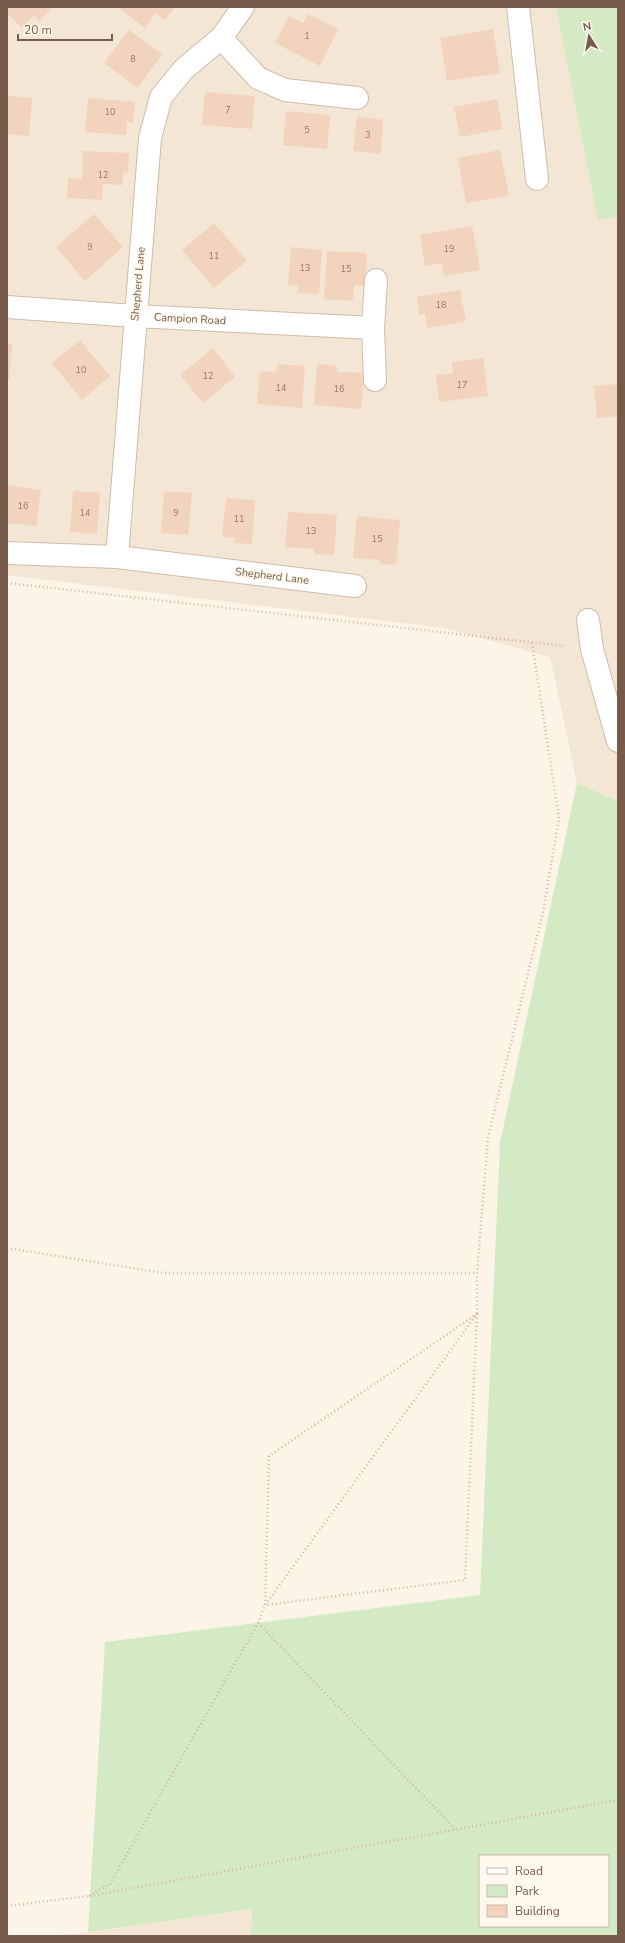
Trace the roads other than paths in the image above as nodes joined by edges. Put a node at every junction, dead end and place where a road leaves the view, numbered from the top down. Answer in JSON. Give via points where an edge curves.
{"nodes":[{"id":1,"x":243,"y":7,"type":"edge"},
{"id":2,"x":518,"y":7,"type":"edge"},
{"id":3,"x":221,"y":38,"type":"junction"},
{"id":4,"x":357,"y":98,"type":"dead end"},
{"id":5,"x":537,"y":179,"type":"dead end"},
{"id":6,"x":376,"y":280,"type":"dead end"},
{"id":7,"x":7,"y":307,"type":"edge"},
{"id":8,"x":135,"y":316,"type":"junction"},
{"id":9,"x":373,"y":328,"type":"junction"},
{"id":10,"x":375,"y":380,"type":"dead end"},
{"id":11,"x":7,"y":553,"type":"edge"},
{"id":12,"x":117,"y":557,"type":"junction"},
{"id":13,"x":355,"y":586,"type":"dead end"},
{"id":14,"x":588,"y":620,"type":"dead end"},
{"id":15,"x":618,"y":741,"type":"edge"}],
"edges":[{"from":1,"to":3,"type":"street","name":"Shepherd Lane"},
{"from":2,"to":5,"type":"street"},
{"from":3,"to":4,"type":"street","via":[[258,78],[278,87],[285,90]]},
{"from":3,"to":8,"type":"street","name":"Shepherd Lane","via":[[184,69],[161,97],[150,138]]},
{"from":6,"to":9,"type":"street"},
{"from":7,"to":8,"type":"street","name":"Campion Road"},
{"from":8,"to":9,"type":"street","name":"Campion Road"},
{"from":8,"to":12,"type":"street","name":"Shepherd Lane"},
{"from":9,"to":10,"type":"street"},
{"from":11,"to":12,"type":"street","name":"Shepherd Lane"},
{"from":12,"to":13,"type":"street","name":"Shepherd Lane"},
{"from":14,"to":15,"type":"street","via":[[592,649]]}]}
